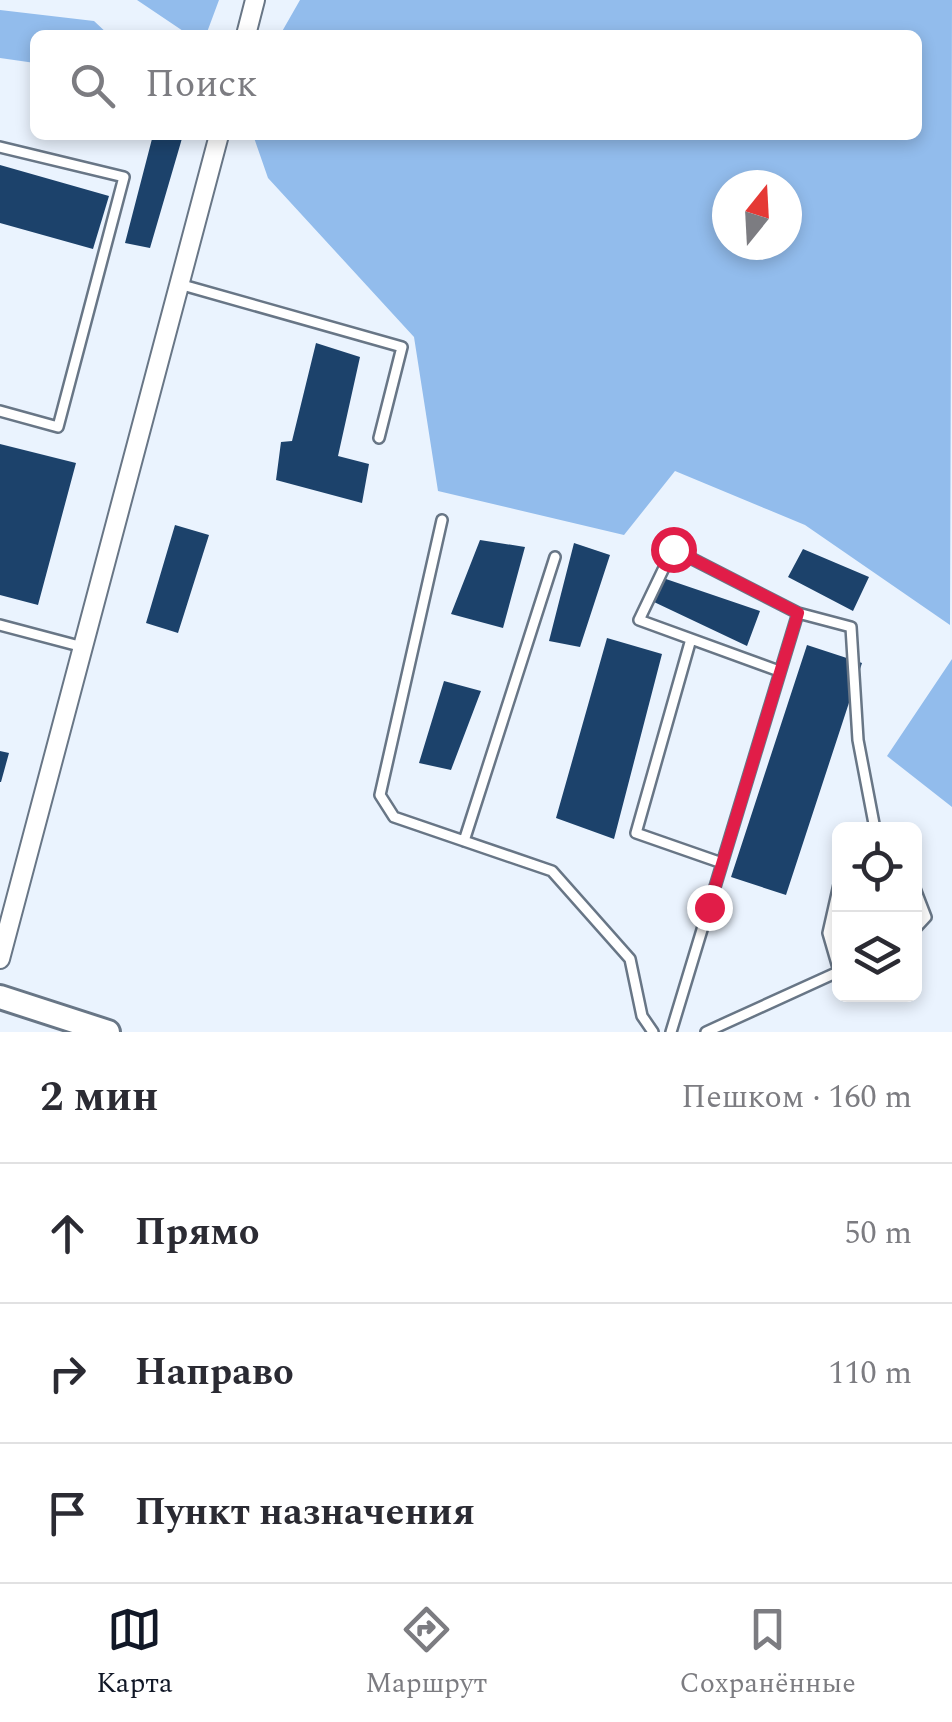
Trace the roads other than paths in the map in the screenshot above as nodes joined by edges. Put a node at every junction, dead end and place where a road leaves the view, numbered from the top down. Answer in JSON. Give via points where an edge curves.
{"nodes":[{"id":1,"x":255,"y":0,"type":"edge"},
{"id":2,"x":247,"y":30,"type":"edge"},
{"id":3,"x":218,"y":140,"type":"edge"},
{"id":4,"x":0,"y":147,"type":"edge"},
{"id":5,"x":179,"y":284,"type":"junction"},
{"id":6,"x":0,"y":410,"type":"edge"},
{"id":7,"x":380,"y":438,"type":"dead end"},
{"id":8,"x":442,"y":520,"type":"dead end"},
{"id":9,"x":555,"y":557,"type":"dead end"},
{"id":10,"x":798,"y":613,"type":"junction"},
{"id":11,"x":0,"y":625,"type":"edge"},
{"id":12,"x":691,"y":639,"type":"junction"},
{"id":13,"x":83,"y":647,"type":"junction"},
{"id":14,"x":779,"y":671,"type":"junction"},
{"id":15,"x":874,"y":822,"type":"edge"},
{"id":16,"x":464,"y":841,"type":"junction"},
{"id":17,"x":722,"y":864,"type":"junction"},
{"id":18,"x":832,"y":915,"type":"edge"},
{"id":19,"x":832,"y":946,"type":"edge"},
{"id":20,"x":0,"y":959,"type":"edge"},
{"id":21,"x":832,"y":974,"type":"edge"},
{"id":22,"x":0,"y":997,"type":"edge"},
{"id":23,"x":108,"y":1032,"type":"edge"},
{"id":24,"x":653,"y":1032,"type":"edge"},
{"id":25,"x":671,"y":1032,"type":"edge"},
{"id":26,"x":706,"y":1032,"type":"edge"}],
"edges":[{"from":1,"to":2,"type":"street"},
{"from":3,"to":5,"type":"street"},
{"from":4,"to":6,"type":"lane","via":[[124,177],[58,427]]},
{"from":5,"to":7,"type":"lane","via":[[402,347]]},
{"from":5,"to":13,"type":"street"},
{"from":8,"to":16,"type":"lane","via":[[380,795],[394,818]]},
{"from":9,"to":16,"type":"lane"},
{"from":10,"to":12,"type":"lane","via":[[673,549],[639,620]]},
{"from":10,"to":14,"type":"lane"},
{"from":10,"to":15,"type":"lane","via":[[851,627],[858,740]]},
{"from":11,"to":13,"type":"lane"},
{"from":12,"to":14,"type":"lane"},
{"from":12,"to":17,"type":"lane","via":[[636,833]]},
{"from":13,"to":20,"type":"street"},
{"from":14,"to":17,"type":"lane"},
{"from":16,"to":24,"type":"lane","via":[[552,871],[630,959],[642,1016]]},
{"from":17,"to":25,"type":"lane"},
{"from":18,"to":19,"type":"lane"},
{"from":21,"to":26,"type":"lane"},
{"from":22,"to":23,"type":"street"}]}
